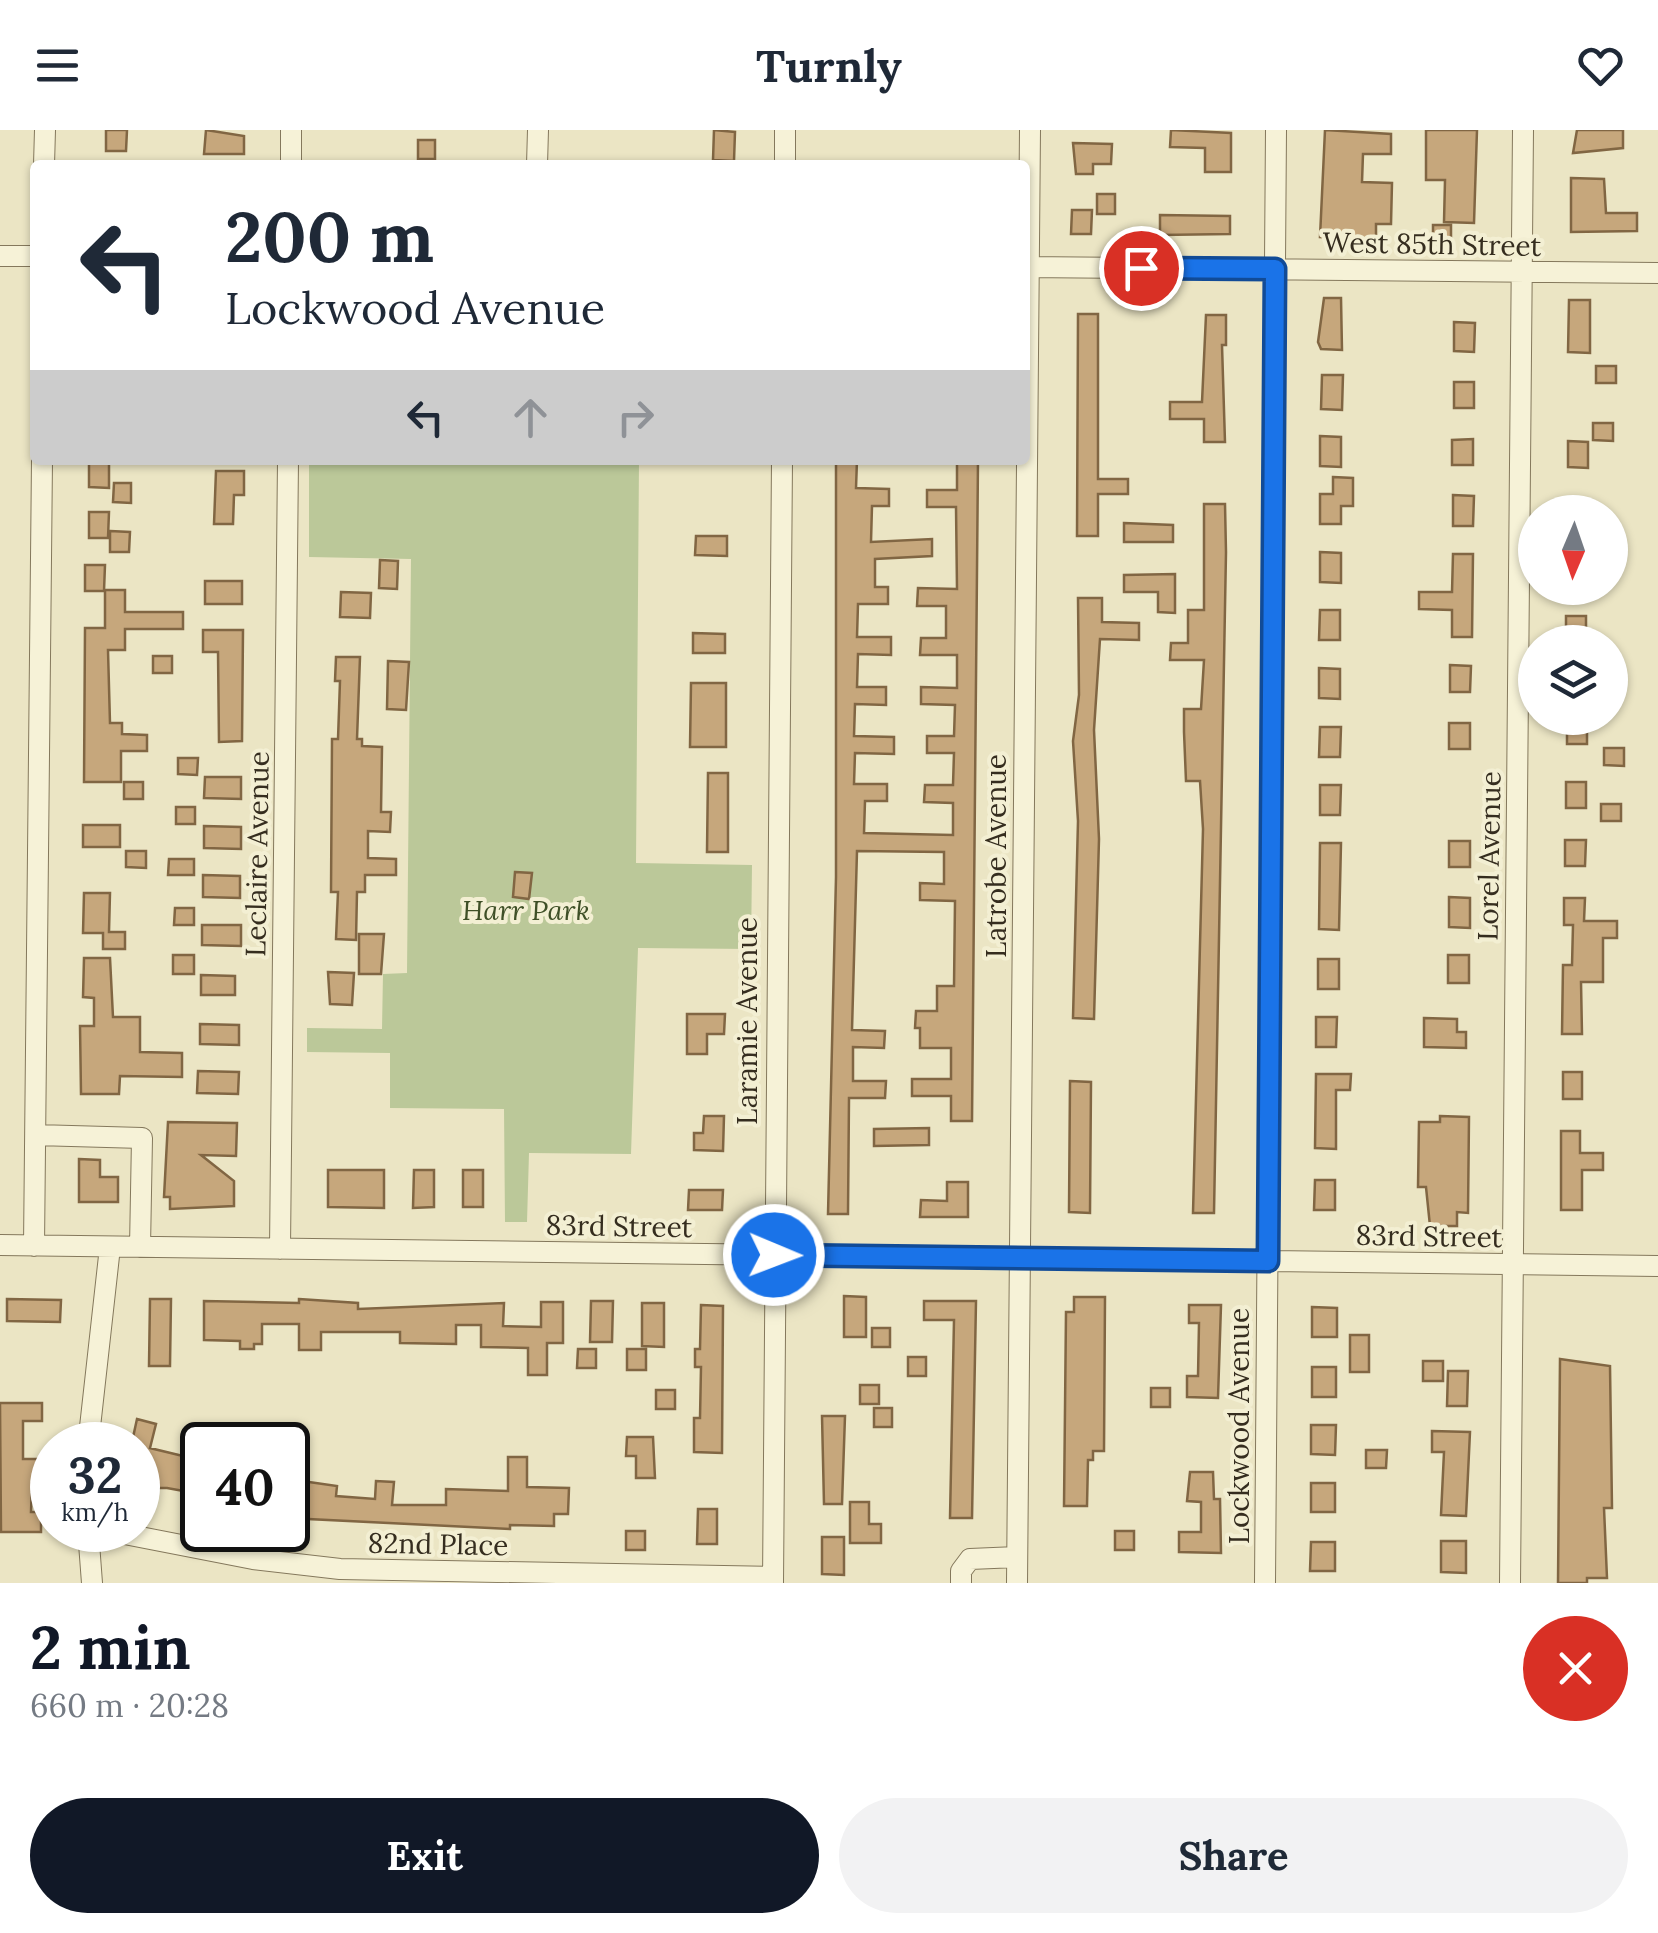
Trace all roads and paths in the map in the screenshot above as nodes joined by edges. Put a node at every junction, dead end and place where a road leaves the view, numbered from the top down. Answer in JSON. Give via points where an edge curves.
{"nodes":[{"id":1,"x":45,"y":130,"type":"edge"},
{"id":2,"x":291,"y":130,"type":"edge"},
{"id":3,"x":538,"y":130,"type":"edge"},
{"id":4,"x":785,"y":130,"type":"edge"},
{"id":5,"x":1030,"y":130,"type":"edge"},
{"id":6,"x":1276,"y":130,"type":"edge"},
{"id":7,"x":1523,"y":130,"type":"edge"},
{"id":8,"x":44,"y":160,"type":"edge"},
{"id":9,"x":291,"y":160,"type":"edge"},
{"id":10,"x":538,"y":160,"type":"edge"},
{"id":11,"x":785,"y":160,"type":"edge"},
{"id":12,"x":1029,"y":160,"type":"edge"},
{"id":13,"x":0,"y":256,"type":"edge"},
{"id":14,"x":30,"y":256,"type":"edge"},
{"id":15,"x":1030,"y":267,"type":"edge"},
{"id":16,"x":1275,"y":269,"type":"junction"},
{"id":17,"x":1522,"y":273,"type":"junction"},
{"id":18,"x":1658,"y":273,"type":"edge"},
{"id":19,"x":42,"y":465,"type":"edge"},
{"id":20,"x":288,"y":465,"type":"edge"},
{"id":21,"x":782,"y":465,"type":"edge"},
{"id":22,"x":1026,"y":465,"type":"edge"},
{"id":23,"x":36,"y":1136,"type":"junction"},
{"id":24,"x":0,"y":1245,"type":"edge"},
{"id":25,"x":34,"y":1246,"type":"junction"},
{"id":26,"x":110,"y":1247,"type":"junction"},
{"id":27,"x":140,"y":1247,"type":"junction"},
{"id":28,"x":280,"y":1249,"type":"junction"},
{"id":29,"x":774,"y":1255,"type":"junction"},
{"id":30,"x":1020,"y":1258,"type":"junction"},
{"id":31,"x":1268,"y":1261,"type":"junction"},
{"id":32,"x":1512,"y":1264,"type":"junction"},
{"id":33,"x":1658,"y":1266,"type":"edge"},
{"id":34,"x":91,"y":1422,"type":"edge"},
{"id":35,"x":160,"y":1541,"type":"edge"},
{"id":36,"x":90,"y":1552,"type":"edge"},
{"id":37,"x":1017,"y":1556,"type":"junction"},
{"id":38,"x":773,"y":1580,"type":"edge"},
{"id":39,"x":92,"y":1583,"type":"edge"},
{"id":40,"x":961,"y":1583,"type":"edge"},
{"id":41,"x":1017,"y":1583,"type":"edge"},
{"id":42,"x":1265,"y":1583,"type":"edge"},
{"id":43,"x":1510,"y":1583,"type":"edge"}],
"edges":[{"from":1,"to":8,"type":"street"},
{"from":2,"to":9,"type":"street"},
{"from":3,"to":10,"type":"street"},
{"from":4,"to":11,"type":"street"},
{"from":5,"to":12,"type":"street","name":"Latrobe Avenue"},
{"from":6,"to":16,"type":"street","name":"Lockwood Avenue"},
{"from":7,"to":17,"type":"street","name":"Lorel Avenue"},
{"from":13,"to":14,"type":"street"},
{"from":15,"to":16,"type":"street","name":"West 85th Street"},
{"from":16,"to":17,"type":"street","name":"West 85th Street"},
{"from":16,"to":31,"type":"street","name":"Lockwood Avenue"},
{"from":17,"to":18,"type":"street","name":"West 85th Street"},
{"from":17,"to":32,"type":"street","name":"Lorel Avenue"},
{"from":19,"to":23,"type":"street"},
{"from":20,"to":28,"type":"street","name":"Leclaire Avenue"},
{"from":21,"to":29,"type":"street","name":"Laramie Avenue"},
{"from":22,"to":30,"type":"street","name":"Latrobe Avenue"},
{"from":23,"to":25,"type":"street"},
{"from":23,"to":27,"type":"street","via":[[142,1138]]},
{"from":24,"to":25,"type":"street","name":"83rd Street"},
{"from":25,"to":26,"type":"street","name":"83rd Street"},
{"from":26,"to":27,"type":"street","name":"83rd Street"},
{"from":26,"to":34,"type":"street"},
{"from":27,"to":28,"type":"street","name":"83rd Street"},
{"from":28,"to":29,"type":"street","name":"83rd Street"},
{"from":29,"to":30,"type":"street","name":"83rd Street"},
{"from":29,"to":38,"type":"street","name":"Laramie Avenue"},
{"from":30,"to":31,"type":"street","name":"83rd Street"},
{"from":30,"to":37,"type":"street","name":"Latrobe Avenue"},
{"from":31,"to":32,"type":"street","name":"83rd Street"},
{"from":31,"to":42,"type":"street","name":"Lockwood Avenue"},
{"from":32,"to":33,"type":"street","name":"83rd Street"},
{"from":32,"to":43,"type":"street","name":"Lorel Avenue"},
{"from":35,"to":38,"type":"street","name":"82nd Place","via":[[340,1569]]},
{"from":36,"to":39,"type":"street"},
{"from":37,"to":40,"type":"street","via":[[970,1560]]},
{"from":37,"to":41,"type":"street","name":"Latrobe Avenue"}]}
